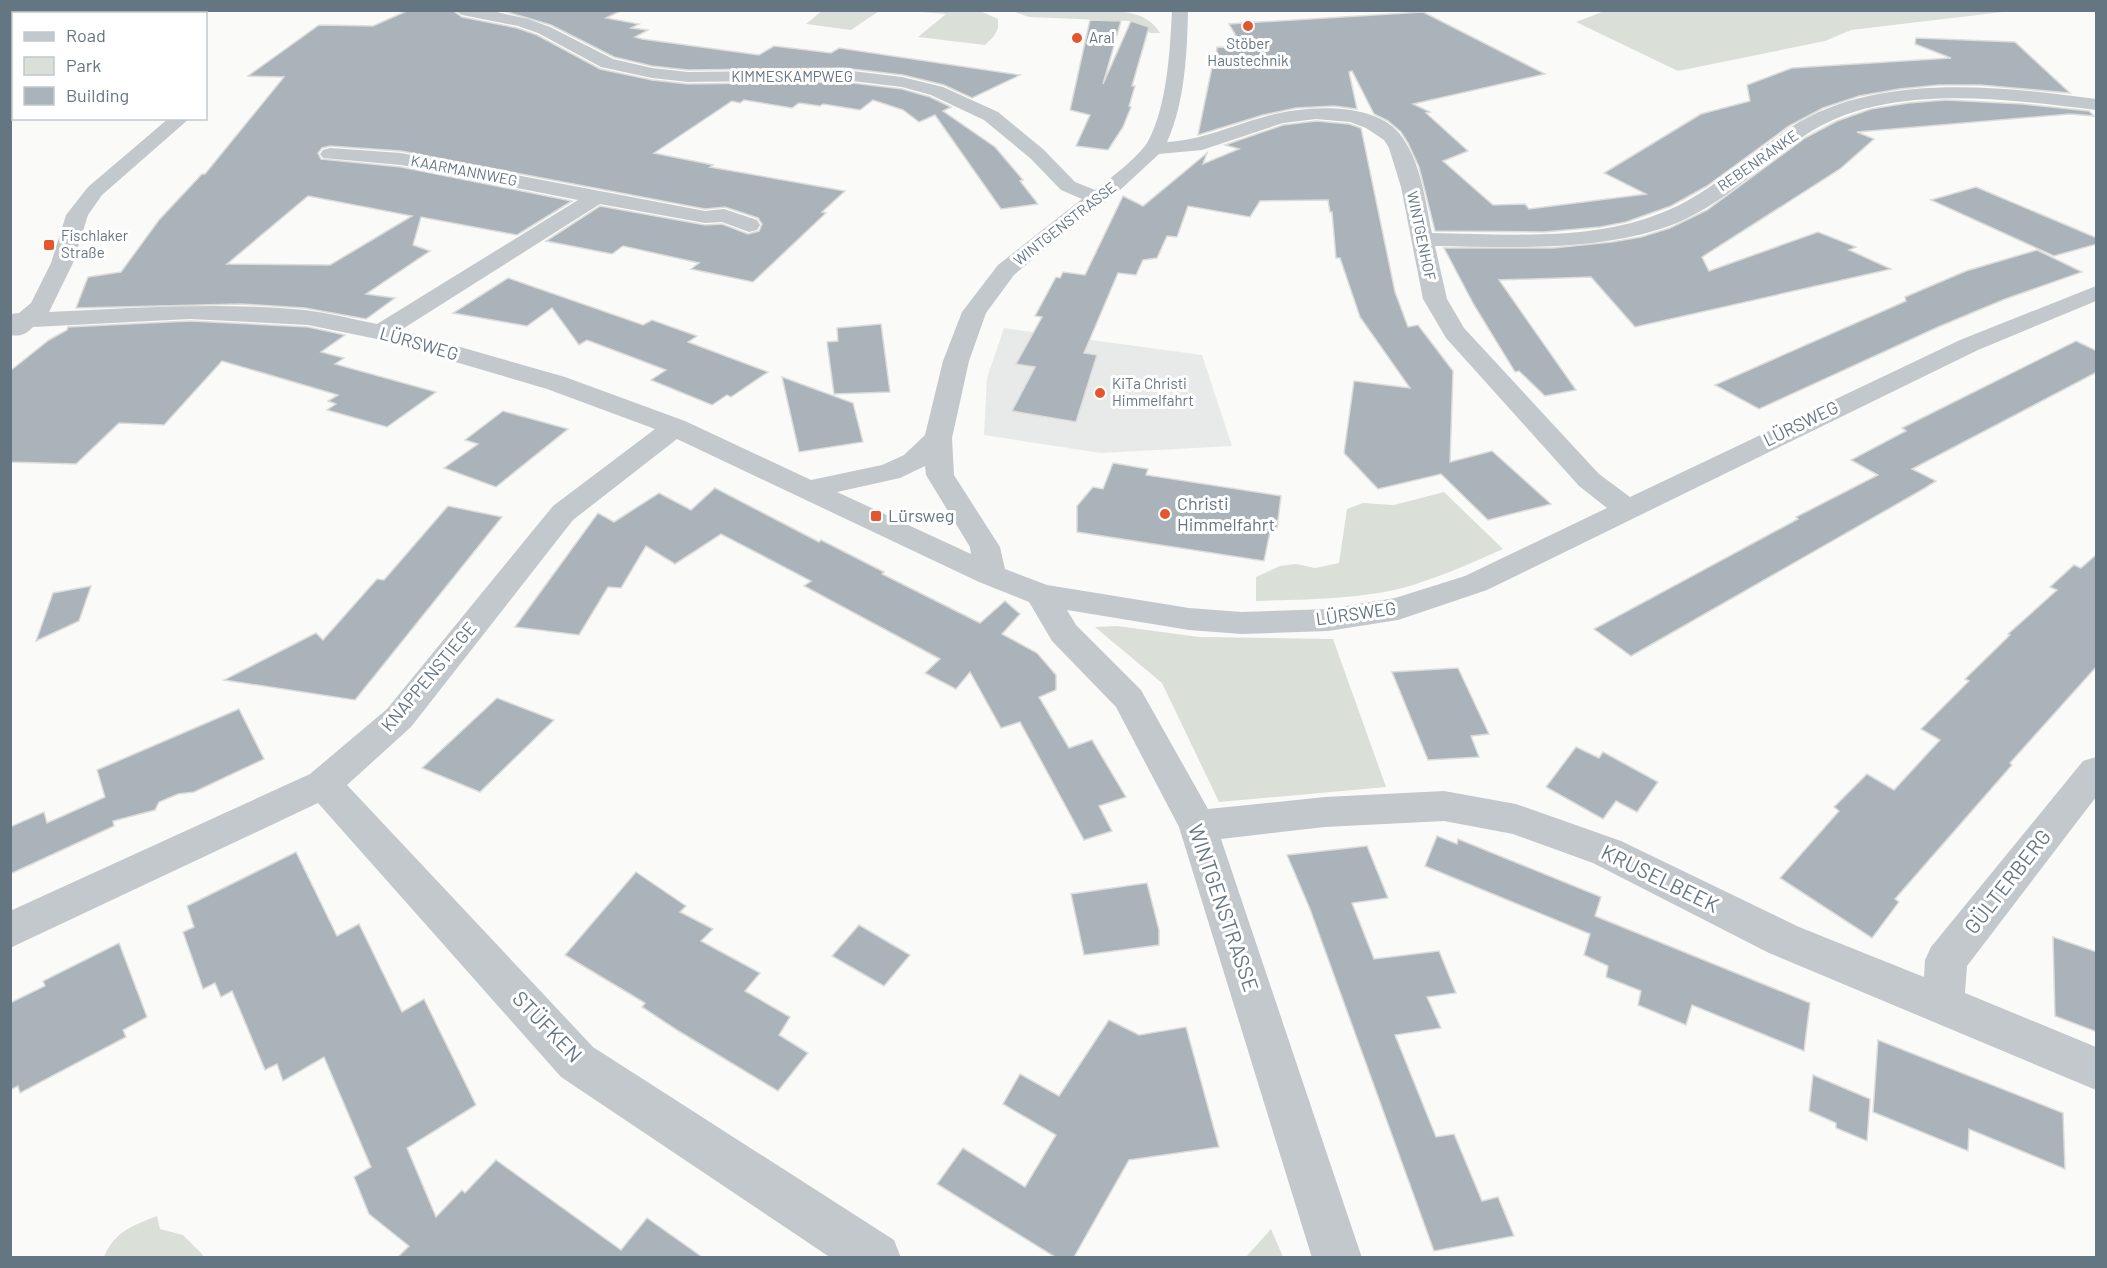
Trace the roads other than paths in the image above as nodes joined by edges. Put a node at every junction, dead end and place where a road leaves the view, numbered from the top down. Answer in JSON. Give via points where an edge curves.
{"nodes":[{"id":1,"x":462,"y":10,"type":"edge"},
{"id":2,"x":1180,"y":10,"type":"edge"},
{"id":3,"x":2097,"y":104,"type":"edge"},
{"id":4,"x":179,"y":120,"type":"edge"},
{"id":5,"x":1154,"y":148,"type":"junction"},
{"id":6,"x":330,"y":153,"type":"dead end"},
{"id":7,"x":597,"y":198,"type":"junction"},
{"id":8,"x":1097,"y":198,"type":"junction"},
{"id":9,"x":749,"y":225,"type":"dead end"},
{"id":10,"x":1423,"y":239,"type":"junction"},
{"id":11,"x":2097,"y":293,"type":"edge"},
{"id":12,"x":16,"y":325,"type":"edge"},
{"id":13,"x":381,"y":332,"type":"junction"},
{"id":14,"x":675,"y":427,"type":"junction"},
{"id":15,"x":938,"y":438,"type":"junction"},
{"id":16,"x":809,"y":489,"type":"junction"},
{"id":17,"x":1629,"y":508,"type":"junction"},
{"id":18,"x":990,"y":575,"type":"junction"},
{"id":19,"x":1041,"y":595,"type":"junction"},
{"id":20,"x":2097,"y":771,"type":"edge"},
{"id":21,"x":323,"y":784,"type":"junction"},
{"id":22,"x":1198,"y":826,"type":"junction"},
{"id":23,"x":10,"y":930,"type":"edge"},
{"id":24,"x":1943,"y":1004,"type":"junction"},
{"id":25,"x":2097,"y":1069,"type":"edge"},
{"id":26,"x":876,"y":1257,"type":"edge"},
{"id":27,"x":1337,"y":1257,"type":"edge"}],
"edges":[{"from":1,"to":8,"type":"street","name":"KIMMESKAMPWEG","via":[[522,22],[607,63],[652,73],[699,77],[844,75],[937,91],[991,116],[1068,186]]},
{"from":2,"to":5,"type":"street","name":"WINTGENSTRASSE","via":[[1171,99]]},
{"from":3,"to":10,"type":"street","name":"REBENRANKE","via":[[2029,95],[1966,94],[1907,96],[1851,105],[1818,119],[1695,205],[1660,222],[1607,234],[1536,240]]},
{"from":4,"to":12,"type":"street","via":[[95,190],[77,215],[62,263],[41,306]]},
{"from":5,"to":8,"type":"street","name":"WINTGENSTRASSE"},
{"from":5,"to":10,"type":"street","name":"WINTGENHOF","via":[[1206,143],[1302,114],[1356,118],[1392,137],[1402,152]]},
{"from":6,"to":7,"type":"street","name":"KAARMANNWEG","via":[[401,159]]},
{"from":7,"to":9,"type":"street","name":"KAARMANNWEG","via":[[705,217],[724,215]]},
{"from":7,"to":13,"type":"street"},
{"from":8,"to":15,"type":"street","name":"WINTGENSTRASSE","via":[[1006,270],[974,312],[956,361]]},
{"from":10,"to":17,"type":"street","name":"WINTGENHOF","via":[[1433,295],[1455,333],[1589,480]]},
{"from":11,"to":17,"type":"street","name":"LÜRSWEG","via":[[1969,345]]},
{"from":12,"to":13,"type":"street","name":"LÜRSWEG","via":[[190,312],[308,318]]},
{"from":13,"to":14,"type":"street","name":"LÜRSWEG","via":[[556,383]]},
{"from":14,"to":16,"type":"street","name":"LÜRSWEG"},
{"from":14,"to":21,"type":"street","name":"KNAPPENSTIEGE","via":[[563,513],[399,718]]},
{"from":15,"to":16,"type":"street","via":[[914,461],[890,472]]},
{"from":15,"to":18,"type":"street","name":"WINTGENSTRASSE","via":[[940,475],[986,547]]},
{"from":16,"to":18,"type":"street","name":"LÜRSWEG"},
{"from":17,"to":19,"type":"street","name":"LÜRSWEG","via":[[1476,583],[1398,609],[1328,620],[1242,623],[1189,619]]},
{"from":18,"to":19,"type":"street","name":"LÜRSWEG"},
{"from":19,"to":22,"type":"street","name":"WINTGENSTRASSE","via":[[1064,633],[1129,699]]},
{"from":20,"to":24,"type":"street","name":"GÜLTERBERG","via":[[1946,960]]},
{"from":21,"to":23,"type":"street","name":"KNAPPENSTIEGE"},
{"from":21,"to":26,"type":"street","name":"STÜFKEN","via":[[577,1062]]},
{"from":22,"to":24,"type":"street","name":"KRUSELBEEK","via":[[1325,812],[1444,806],[1516,819],[1607,852],[1784,940]]},
{"from":22,"to":27,"type":"street","name":"WINTGENSTRASSE"},
{"from":24,"to":25,"type":"street","name":"KRUSELBEEK"}]}
